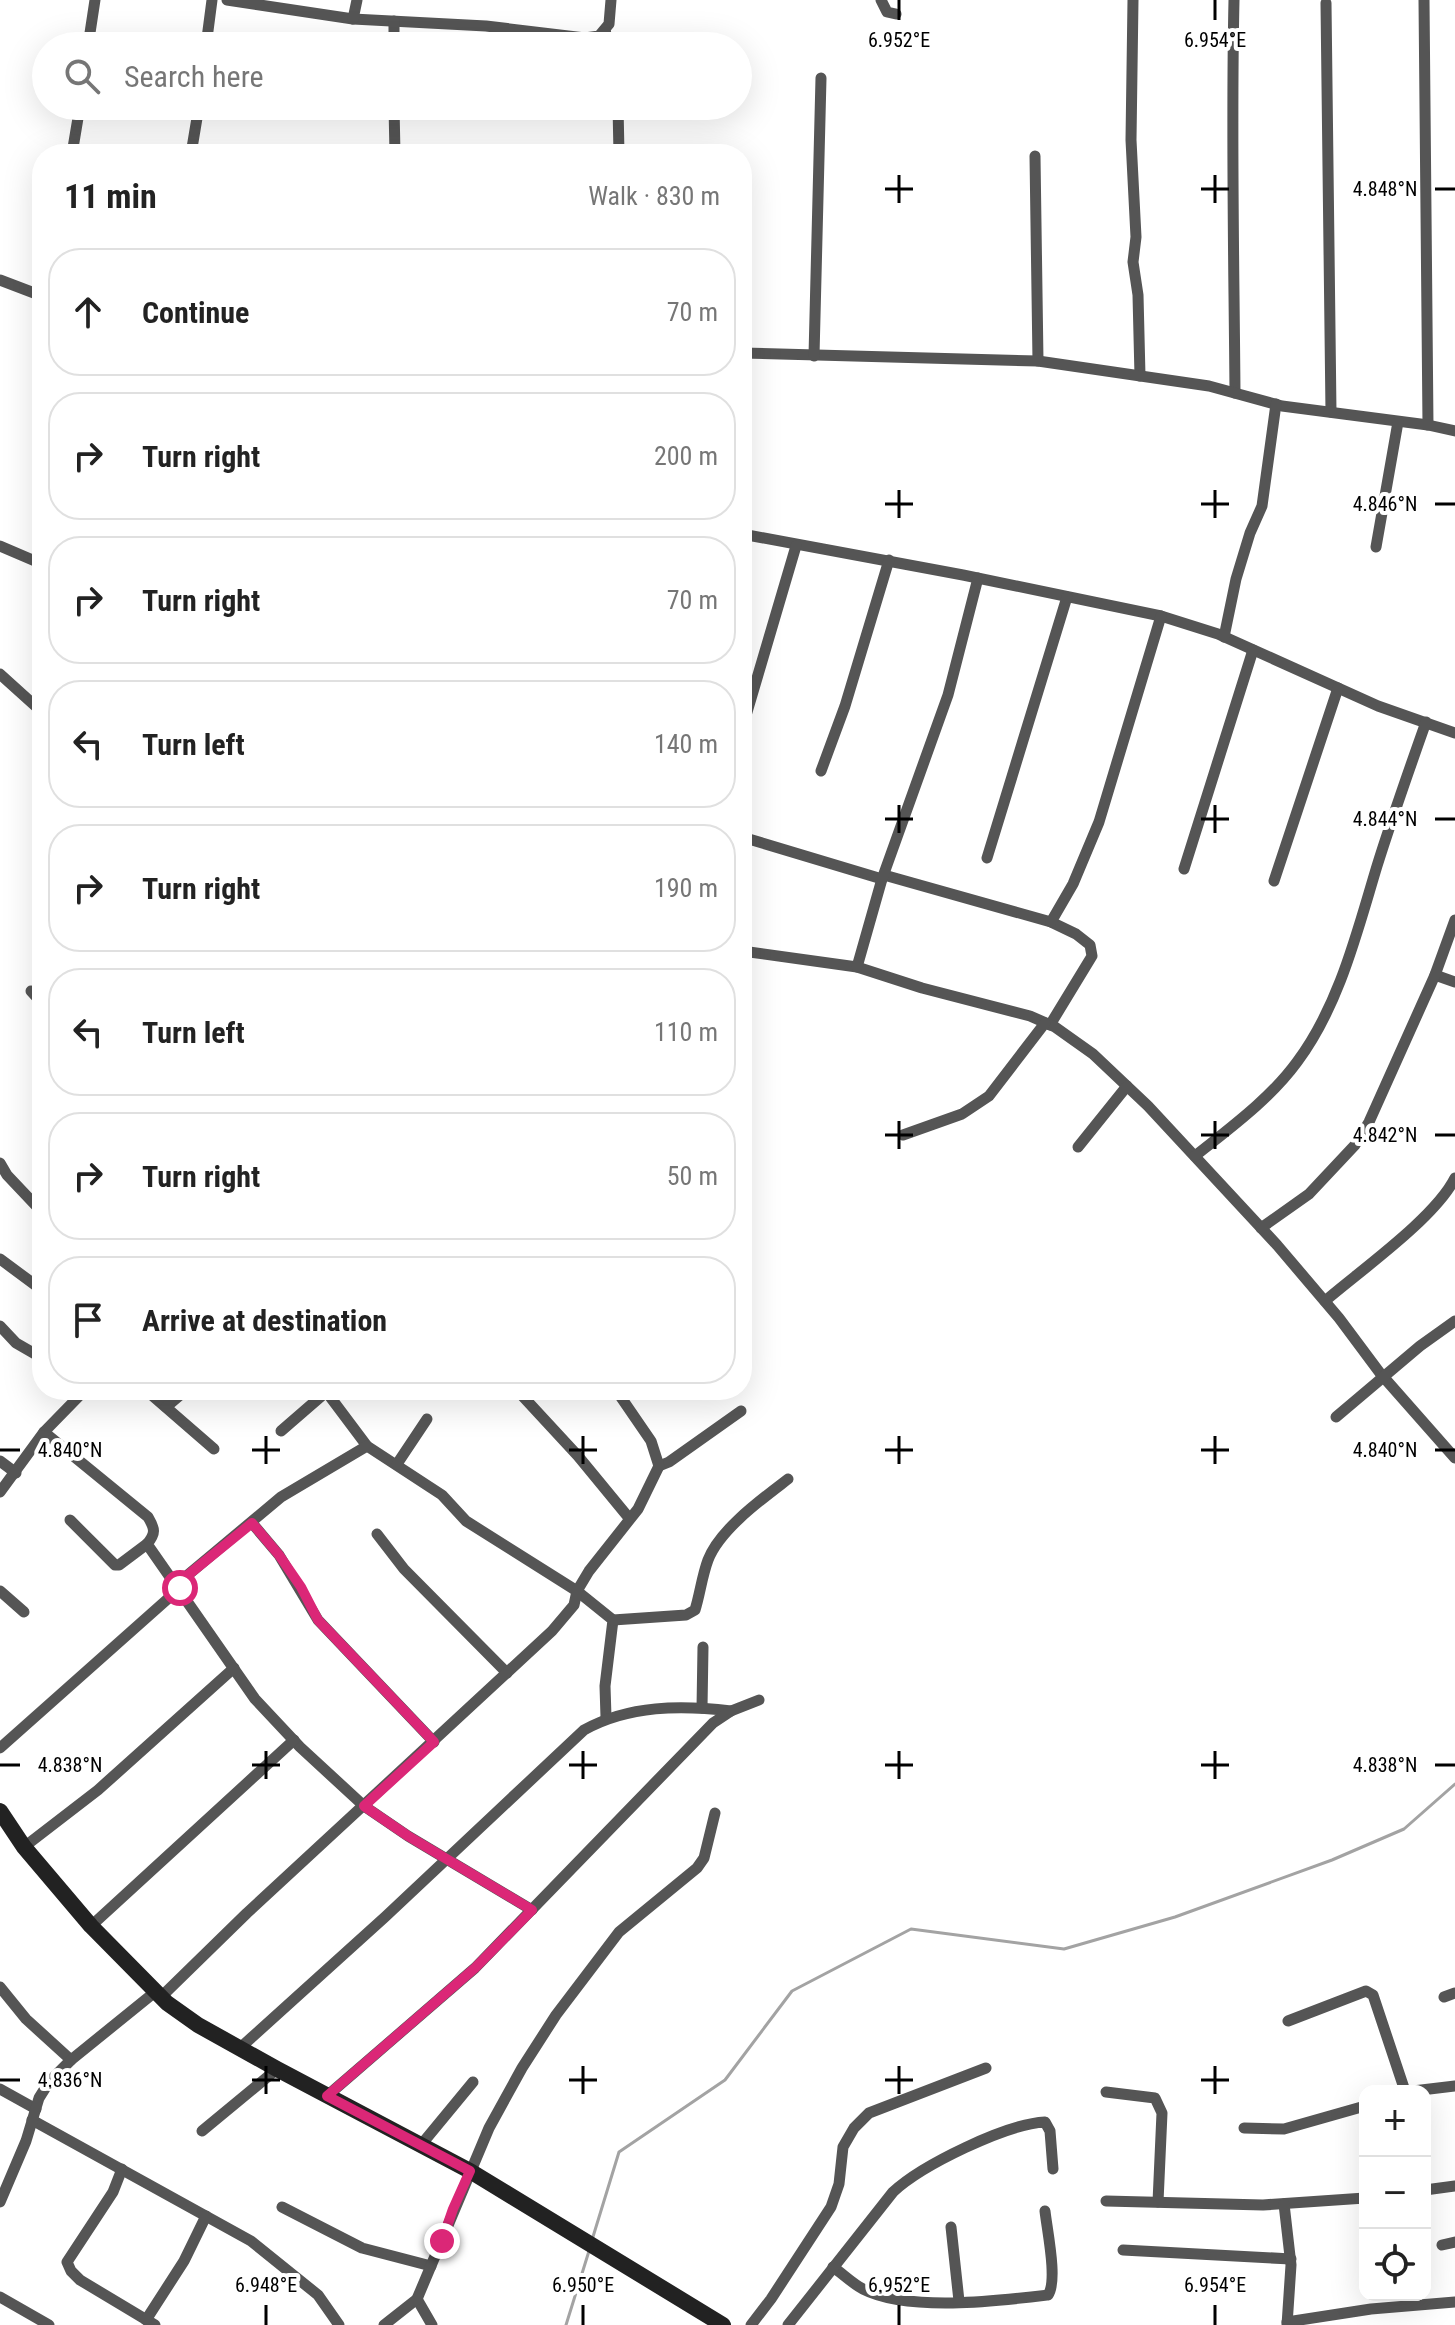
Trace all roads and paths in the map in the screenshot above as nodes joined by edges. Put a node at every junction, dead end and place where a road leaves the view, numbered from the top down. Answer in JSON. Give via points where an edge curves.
{"nodes":[{"id":1,"x":95,"y":0,"type":"edge"},
{"id":2,"x":212,"y":0,"type":"edge"},
{"id":3,"x":227,"y":0,"type":"edge"},
{"id":4,"x":357,"y":0,"type":"edge"},
{"id":5,"x":611,"y":0,"type":"edge"},
{"id":6,"x":881,"y":0,"type":"edge"},
{"id":7,"x":1133,"y":0,"type":"edge"},
{"id":8,"x":1234,"y":0,"type":"edge"},
{"id":9,"x":1424,"y":0,"type":"edge"},
{"id":10,"x":1326,"y":3,"type":"dead end"},
{"id":11,"x":896,"y":14,"type":"dead end"},
{"id":12,"x":353,"y":19,"type":"junction"},
{"id":13,"x":394,"y":21,"type":"junction"},
{"id":14,"x":605,"y":30,"type":"edge"},
{"id":15,"x":90,"y":32,"type":"edge"},
{"id":16,"x":208,"y":32,"type":"edge"},
{"id":17,"x":394,"y":32,"type":"edge"},
{"id":18,"x":536,"y":32,"type":"edge"},
{"id":19,"x":821,"y":78,"type":"dead end"},
{"id":20,"x":78,"y":120,"type":"edge"},
{"id":21,"x":197,"y":120,"type":"edge"},
{"id":22,"x":394,"y":120,"type":"edge"},
{"id":23,"x":618,"y":120,"type":"edge"},
{"id":24,"x":74,"y":144,"type":"edge"},
{"id":25,"x":193,"y":144,"type":"edge"},
{"id":26,"x":395,"y":144,"type":"edge"},
{"id":27,"x":619,"y":144,"type":"edge"},
{"id":28,"x":1035,"y":156,"type":"dead end"},
{"id":29,"x":1,"y":283,"type":"edge"},
{"id":30,"x":32,"y":293,"type":"edge"},
{"id":31,"x":752,"y":353,"type":"edge"},
{"id":32,"x":814,"y":356,"type":"junction"},
{"id":33,"x":1038,"y":361,"type":"junction"},
{"id":34,"x":1140,"y":376,"type":"junction"},
{"id":35,"x":1235,"y":393,"type":"junction"},
{"id":36,"x":1276,"y":404,"type":"junction"},
{"id":37,"x":1331,"y":412,"type":"junction"},
{"id":38,"x":1398,"y":422,"type":"junction"},
{"id":39,"x":1428,"y":425,"type":"junction"},
{"id":40,"x":1455,"y":431,"type":"edge"},
{"id":41,"x":752,"y":536,"type":"edge"},
{"id":42,"x":0,"y":546,"type":"edge"},
{"id":43,"x":796,"y":546,"type":"junction"},
{"id":44,"x":1376,"y":547,"type":"dead end"},
{"id":45,"x":32,"y":560,"type":"edge"},
{"id":46,"x":889,"y":560,"type":"junction"},
{"id":47,"x":978,"y":578,"type":"junction"},
{"id":48,"x":1067,"y":597,"type":"junction"},
{"id":49,"x":1161,"y":616,"type":"junction"},
{"id":50,"x":1224,"y":637,"type":"junction"},
{"id":51,"x":1253,"y":650,"type":"junction"},
{"id":52,"x":0,"y":674,"type":"edge"},
{"id":53,"x":1338,"y":688,"type":"junction"},
{"id":54,"x":752,"y":695,"type":"edge"},
{"id":55,"x":32,"y":703,"type":"edge"},
{"id":56,"x":1426,"y":722,"type":"junction"},
{"id":57,"x":1455,"y":733,"type":"edge"},
{"id":58,"x":821,"y":771,"type":"dead end"},
{"id":59,"x":752,"y":840,"type":"edge"},
{"id":60,"x":987,"y":858,"type":"dead end"},
{"id":61,"x":1184,"y":869,"type":"dead end"},
{"id":62,"x":883,"y":877,"type":"junction"},
{"id":63,"x":1274,"y":881,"type":"dead end"},
{"id":64,"x":1455,"y":920,"type":"edge"},
{"id":65,"x":1051,"y":922,"type":"junction"},
{"id":66,"x":752,"y":952,"type":"edge"},
{"id":67,"x":857,"y":967,"type":"junction"},
{"id":68,"x":1435,"y":975,"type":"junction"},
{"id":69,"x":1455,"y":982,"type":"edge"},
{"id":70,"x":1047,"y":1024,"type":"junction"},
{"id":71,"x":1127,"y":1086,"type":"junction"},
{"id":72,"x":903,"y":1135,"type":"dead end"},
{"id":73,"x":1078,"y":1147,"type":"dead end"},
{"id":74,"x":1195,"y":1156,"type":"junction"},
{"id":75,"x":0,"y":1163,"type":"edge"},
{"id":76,"x":1455,"y":1178,"type":"edge"},
{"id":77,"x":32,"y":1201,"type":"edge"},
{"id":78,"x":1261,"y":1228,"type":"junction"},
{"id":79,"x":0,"y":1259,"type":"edge"},
{"id":80,"x":32,"y":1283,"type":"edge"},
{"id":81,"x":1325,"y":1301,"type":"junction"},
{"id":82,"x":1455,"y":1321,"type":"edge"},
{"id":83,"x":0,"y":1326,"type":"edge"},
{"id":84,"x":0,"y":1340,"type":"edge"},
{"id":85,"x":16,"y":1343,"type":"junction"},
{"id":86,"x":32,"y":1352,"type":"edge"},
{"id":87,"x":1383,"y":1376,"type":"junction"},
{"id":88,"x":75,"y":1400,"type":"edge"},
{"id":89,"x":158,"y":1400,"type":"edge"},
{"id":90,"x":174,"y":1400,"type":"edge"},
{"id":91,"x":315,"y":1400,"type":"edge"},
{"id":92,"x":332,"y":1400,"type":"edge"},
{"id":93,"x":526,"y":1400,"type":"edge"},
{"id":94,"x":623,"y":1400,"type":"edge"},
{"id":95,"x":166,"y":1407,"type":"junction"},
{"id":96,"x":741,"y":1411,"type":"dead end"},
{"id":97,"x":1336,"y":1417,"type":"dead end"},
{"id":98,"x":427,"y":1419,"type":"dead end"},
{"id":99,"x":281,"y":1431,"type":"dead end"},
{"id":100,"x":44,"y":1432,"type":"junction"},
{"id":101,"x":367,"y":1446,"type":"junction"},
{"id":102,"x":214,"y":1449,"type":"dead end"},
{"id":103,"x":1454,"y":1454,"type":"edge"},
{"id":104,"x":0,"y":1461,"type":"edge"},
{"id":105,"x":397,"y":1464,"type":"junction"},
{"id":106,"x":659,"y":1466,"type":"junction"},
{"id":107,"x":16,"y":1473,"type":"junction"},
{"id":108,"x":788,"y":1479,"type":"dead end"},
{"id":109,"x":0,"y":1492,"type":"edge"},
{"id":110,"x":629,"y":1518,"type":"junction"},
{"id":111,"x":70,"y":1520,"type":"dead end"},
{"id":112,"x":252,"y":1523,"type":"junction"},
{"id":113,"x":377,"y":1534,"type":"dead end"},
{"id":114,"x":147,"y":1544,"type":"junction"},
{"id":115,"x":178,"y":1586,"type":"junction"},
{"id":116,"x":0,"y":1591,"type":"edge"},
{"id":117,"x":577,"y":1591,"type":"junction"},
{"id":118,"x":24,"y":1612,"type":"dead end"},
{"id":119,"x":613,"y":1620,"type":"junction"},
{"id":120,"x":703,"y":1647,"type":"dead end"},
{"id":121,"x":234,"y":1668,"type":"junction"},
{"id":122,"x":507,"y":1673,"type":"junction"},
{"id":123,"x":759,"y":1700,"type":"dead end"},
{"id":124,"x":702,"y":1708,"type":"junction"},
{"id":125,"x":731,"y":1711,"type":"junction"},
{"id":126,"x":606,"y":1717,"type":"junction"},
{"id":127,"x":294,"y":1740,"type":"junction"},
{"id":128,"x":434,"y":1742,"type":"junction"},
{"id":129,"x":0,"y":1748,"type":"edge"},
{"id":130,"x":364,"y":1806,"type":"junction"},
{"id":131,"x":715,"y":1813,"type":"dead end"},
{"id":132,"x":2,"y":1819,"type":"edge"},
{"id":133,"x":24,"y":1847,"type":"junction"},
{"id":134,"x":448,"y":1859,"type":"junction"},
{"id":135,"x":532,"y":1910,"type":"junction"},
{"id":136,"x":91,"y":1926,"type":"junction"},
{"id":137,"x":0,"y":1987,"type":"edge"},
{"id":138,"x":158,"y":1995,"type":"junction"},
{"id":139,"x":1288,"y":2021,"type":"dead end"},
{"id":140,"x":240,"y":2048,"type":"junction"},
{"id":141,"x":71,"y":2060,"type":"junction"},
{"id":142,"x":986,"y":2068,"type":"dead end"},
{"id":143,"x":277,"y":2069,"type":"junction"},
{"id":144,"x":473,"y":2082,"type":"dead end"},
{"id":145,"x":1403,"y":2085,"type":"edge"},
{"id":146,"x":1455,"y":2086,"type":"edge"},
{"id":147,"x":0,"y":2089,"type":"edge"},
{"id":148,"x":1431,"y":2089,"type":"edge"},
{"id":149,"x":1106,"y":2092,"type":"dead end"},
{"id":150,"x":327,"y":2096,"type":"junction"},
{"id":151,"x":1359,"y":2108,"type":"edge"},
{"id":152,"x":34,"y":2115,"type":"junction"},
{"id":153,"x":1244,"y":2128,"type":"dead end"},
{"id":154,"x":202,"y":2131,"type":"dead end"},
{"id":155,"x":421,"y":2145,"type":"junction"},
{"id":156,"x":122,"y":2169,"type":"junction"},
{"id":157,"x":1053,"y":2169,"type":"dead end"},
{"id":158,"x":470,"y":2171,"type":"junction"},
{"id":159,"x":1455,"y":2186,"type":"edge"},
{"id":160,"x":1431,"y":2189,"type":"edge"},
{"id":161,"x":1359,"y":2198,"type":"edge"},
{"id":162,"x":1106,"y":2201,"type":"dead end"},
{"id":163,"x":0,"y":2202,"type":"edge"},
{"id":164,"x":1158,"y":2202,"type":"junction"},
{"id":165,"x":1284,"y":2204,"type":"junction"},
{"id":166,"x":282,"y":2207,"type":"dead end"},
{"id":167,"x":1045,"y":2211,"type":"dead end"},
{"id":168,"x":206,"y":2216,"type":"junction"},
{"id":169,"x":951,"y":2227,"type":"dead end"},
{"id":170,"x":1455,"y":2242,"type":"edge"},
{"id":171,"x":1442,"y":2245,"type":"dead end"},
{"id":172,"x":1123,"y":2250,"type":"dead end"},
{"id":173,"x":1291,"y":2259,"type":"junction"},
{"id":174,"x":431,"y":2266,"type":"junction"},
{"id":175,"x":833,"y":2267,"type":"junction"},
{"id":176,"x":0,"y":2297,"type":"edge"},
{"id":177,"x":417,"y":2299,"type":"junction"},
{"id":178,"x":959,"y":2301,"type":"junction"},
{"id":179,"x":1455,"y":2302,"type":"edge"},
{"id":180,"x":151,"y":2322,"type":"edge"},
{"id":181,"x":1287,"y":2323,"type":"edge"},
{"id":182,"x":49,"y":2325,"type":"edge"},
{"id":183,"x":339,"y":2325,"type":"edge"},
{"id":184,"x":384,"y":2325,"type":"edge"},
{"id":185,"x":432,"y":2325,"type":"edge"},
{"id":186,"x":723,"y":2325,"type":"edge"},
{"id":187,"x":751,"y":2325,"type":"edge"},
{"id":188,"x":788,"y":2325,"type":"edge"}],
"edges":[{"from":1,"to":15,"type":"street"},
{"from":2,"to":16,"type":"street"},
{"from":3,"to":12,"type":"street"},
{"from":4,"to":12,"type":"street"},
{"from":5,"to":14,"type":"street"},
{"from":6,"to":11,"type":"street","via":[[887,12]]},
{"from":7,"to":34,"type":"street","via":[[1133,262]]},
{"from":8,"to":35,"type":"street"},
{"from":9,"to":39,"type":"street"},
{"from":10,"to":37,"type":"street"},
{"from":12,"to":13,"type":"street"},
{"from":13,"to":17,"type":"street"},
{"from":13,"to":18,"type":"street"},
{"from":19,"to":32,"type":"street"},
{"from":20,"to":24,"type":"street"},
{"from":21,"to":25,"type":"street"},
{"from":22,"to":26,"type":"street"},
{"from":23,"to":27,"type":"street"},
{"from":28,"to":33,"type":"street"},
{"from":29,"to":30,"type":"street"},
{"from":31,"to":32,"type":"street"},
{"from":32,"to":33,"type":"street"},
{"from":33,"to":34,"type":"street"},
{"from":34,"to":35,"type":"street"},
{"from":35,"to":36,"type":"street"},
{"from":36,"to":37,"type":"street"},
{"from":36,"to":50,"type":"street","via":[[1262,506],[1236,579]]},
{"from":37,"to":38,"type":"street"},
{"from":38,"to":39,"type":"street"},
{"from":38,"to":44,"type":"street"},
{"from":39,"to":40,"type":"street"},
{"from":41,"to":43,"type":"street"},
{"from":42,"to":45,"type":"street"},
{"from":43,"to":46,"type":"street"},
{"from":43,"to":54,"type":"street"},
{"from":46,"to":47,"type":"street"},
{"from":46,"to":58,"type":"street"},
{"from":47,"to":48,"type":"street"},
{"from":47,"to":62,"type":"street","via":[[948,695]]},
{"from":48,"to":49,"type":"street"},
{"from":48,"to":60,"type":"street"},
{"from":49,"to":50,"type":"street"},
{"from":49,"to":65,"type":"street","via":[[1099,822]]},
{"from":50,"to":51,"type":"street"},
{"from":51,"to":53,"type":"street"},
{"from":51,"to":61,"type":"street"},
{"from":52,"to":55,"type":"street"},
{"from":53,"to":56,"type":"street"},
{"from":53,"to":63,"type":"street"},
{"from":56,"to":57,"type":"street"},
{"from":56,"to":74,"type":"street","via":[[1351,952],[1315,1037],[1271,1092]]},
{"from":59,"to":62,"type":"street"},
{"from":62,"to":65,"type":"street"},
{"from":62,"to":67,"type":"street"},
{"from":64,"to":68,"type":"street"},
{"from":65,"to":70,"type":"street","via":[[1083,939],[1092,956]]},
{"from":66,"to":67,"type":"street"},
{"from":67,"to":70,"type":"street"},
{"from":68,"to":69,"type":"street"},
{"from":68,"to":78,"type":"street","via":[[1355,1145],[1321,1184]]},
{"from":70,"to":71,"type":"street","via":[[1093,1054]]},
{"from":70,"to":72,"type":"street","via":[[989,1096],[962,1114]]},
{"from":71,"to":73,"type":"street"},
{"from":71,"to":74,"type":"street"},
{"from":74,"to":78,"type":"street"},
{"from":75,"to":77,"type":"street"},
{"from":76,"to":81,"type":"street","via":[[1429,1213]]},
{"from":78,"to":81,"type":"street"},
{"from":79,"to":80,"type":"street"},
{"from":81,"to":87,"type":"street"},
{"from":82,"to":87,"type":"street"},
{"from":83,"to":85,"type":"street"},
{"from":84,"to":85,"type":"street"},
{"from":85,"to":86,"type":"street"},
{"from":87,"to":97,"type":"street"},
{"from":87,"to":103,"type":"street"},
{"from":88,"to":100,"type":"street"},
{"from":89,"to":95,"type":"street"},
{"from":90,"to":95,"type":"street"},
{"from":91,"to":99,"type":"street"},
{"from":92,"to":101,"type":"street"},
{"from":93,"to":110,"type":"street"},
{"from":94,"to":106,"type":"street","via":[[651,1441]]},
{"from":95,"to":102,"type":"street"},
{"from":96,"to":106,"type":"street"},
{"from":98,"to":105,"type":"street"},
{"from":100,"to":107,"type":"street"},
{"from":100,"to":114,"type":"street","via":[[148,1517],[155,1529]]},
{"from":101,"to":105,"type":"street"},
{"from":101,"to":112,"type":"street","via":[[281,1497]]},
{"from":104,"to":107,"type":"street"},
{"from":105,"to":117,"type":"street","via":[[442,1495],[466,1521]]},
{"from":106,"to":110,"type":"street"},
{"from":107,"to":109,"type":"street"},
{"from":108,"to":119,"type":"street","via":[[721,1538],[708,1559],[695,1610]]},
{"from":110,"to":117,"type":"street"},
{"from":111,"to":114,"type":"street","via":[[115,1565]]},
{"from":112,"to":115,"type":"street"},
{"from":112,"to":128,"type":"street","via":[[301,1587],[318,1620]]},
{"from":113,"to":122,"type":"street","via":[[404,1569]]},
{"from":114,"to":115,"type":"street"},
{"from":115,"to":121,"type":"street"},
{"from":115,"to":129,"type":"street"},
{"from":116,"to":118,"type":"street"},
{"from":117,"to":119,"type":"street"},
{"from":117,"to":122,"type":"street","via":[[574,1605],[552,1631]]},
{"from":119,"to":126,"type":"street"},
{"from":120,"to":124,"type":"street"},
{"from":121,"to":127,"type":"street"},
{"from":121,"to":133,"type":"street","via":[[98,1790]]},
{"from":122,"to":128,"type":"street"},
{"from":123,"to":125,"type":"street"},
{"from":124,"to":125,"type":"street"},
{"from":124,"to":126,"type":"street"},
{"from":125,"to":135,"type":"street","via":[[694,1742]]},
{"from":126,"to":134,"type":"street","via":[[584,1730]]},
{"from":127,"to":130,"type":"street"},
{"from":127,"to":136,"type":"street"},
{"from":128,"to":130,"type":"street"},
{"from":130,"to":134,"type":"street"},
{"from":130,"to":138,"type":"street"},
{"from":131,"to":158,"type":"street","via":[[697,1868],[619,1932],[556,2015],[505,2097]]},
{"from":132,"to":133,"type":"street"},
{"from":133,"to":136,"type":"street"},
{"from":134,"to":135,"type":"street"},
{"from":134,"to":140,"type":"street"},
{"from":135,"to":150,"type":"street","via":[[475,1968]]},
{"from":136,"to":138,"type":"street"},
{"from":137,"to":141,"type":"street"},
{"from":138,"to":140,"type":"street"},
{"from":138,"to":141,"type":"street"},
{"from":139,"to":145,"type":"street","via":[[1366,1991],[1373,1995]]},
{"from":140,"to":143,"type":"street"},
{"from":141,"to":152,"type":"street","via":[[49,2082]]},
{"from":142,"to":187,"type":"street","via":[[869,2113],[854,2128],[843,2147],[831,2207]]},
{"from":143,"to":150,"type":"street"},
{"from":143,"to":154,"type":"street"},
{"from":144,"to":155,"type":"street"},
{"from":146,"to":148,"type":"street"},
{"from":147,"to":152,"type":"street"},
{"from":149,"to":164,"type":"street","via":[[1155,2098],[1160,2105]]},
{"from":150,"to":155,"type":"street"},
{"from":151,"to":153,"type":"street","via":[[1284,2129]]},
{"from":152,"to":156,"type":"street"},
{"from":152,"to":163,"type":"street"},
{"from":155,"to":158,"type":"street"},
{"from":156,"to":168,"type":"street"},
{"from":156,"to":180,"type":"street","via":[[67,2262],[80,2280]]},
{"from":157,"to":175,"type":"street","via":[[1045,2122],[939,2159],[893,2192]]},
{"from":158,"to":174,"type":"street"},
{"from":158,"to":186,"type":"street"},
{"from":159,"to":160,"type":"street"},
{"from":161,"to":165,"type":"street"},
{"from":162,"to":164,"type":"street"},
{"from":164,"to":165,"type":"street"},
{"from":165,"to":173,"type":"street"},
{"from":166,"to":174,"type":"street","via":[[362,2248]]},
{"from":167,"to":178,"type":"street","via":[[1052,2276],[1048,2295]]},
{"from":168,"to":180,"type":"street"},
{"from":168,"to":183,"type":"street","via":[[276,2259],[318,2295]]},
{"from":169,"to":178,"type":"street"},
{"from":170,"to":171,"type":"street"},
{"from":172,"to":173,"type":"street"},
{"from":173,"to":181,"type":"street"},
{"from":174,"to":177,"type":"street"},
{"from":175,"to":178,"type":"street","via":[[863,2289],[900,2301]]},
{"from":175,"to":188,"type":"street"},
{"from":176,"to":182,"type":"street"},
{"from":177,"to":184,"type":"street"},
{"from":177,"to":185,"type":"street"},
{"from":179,"to":181,"type":"street"}]}
